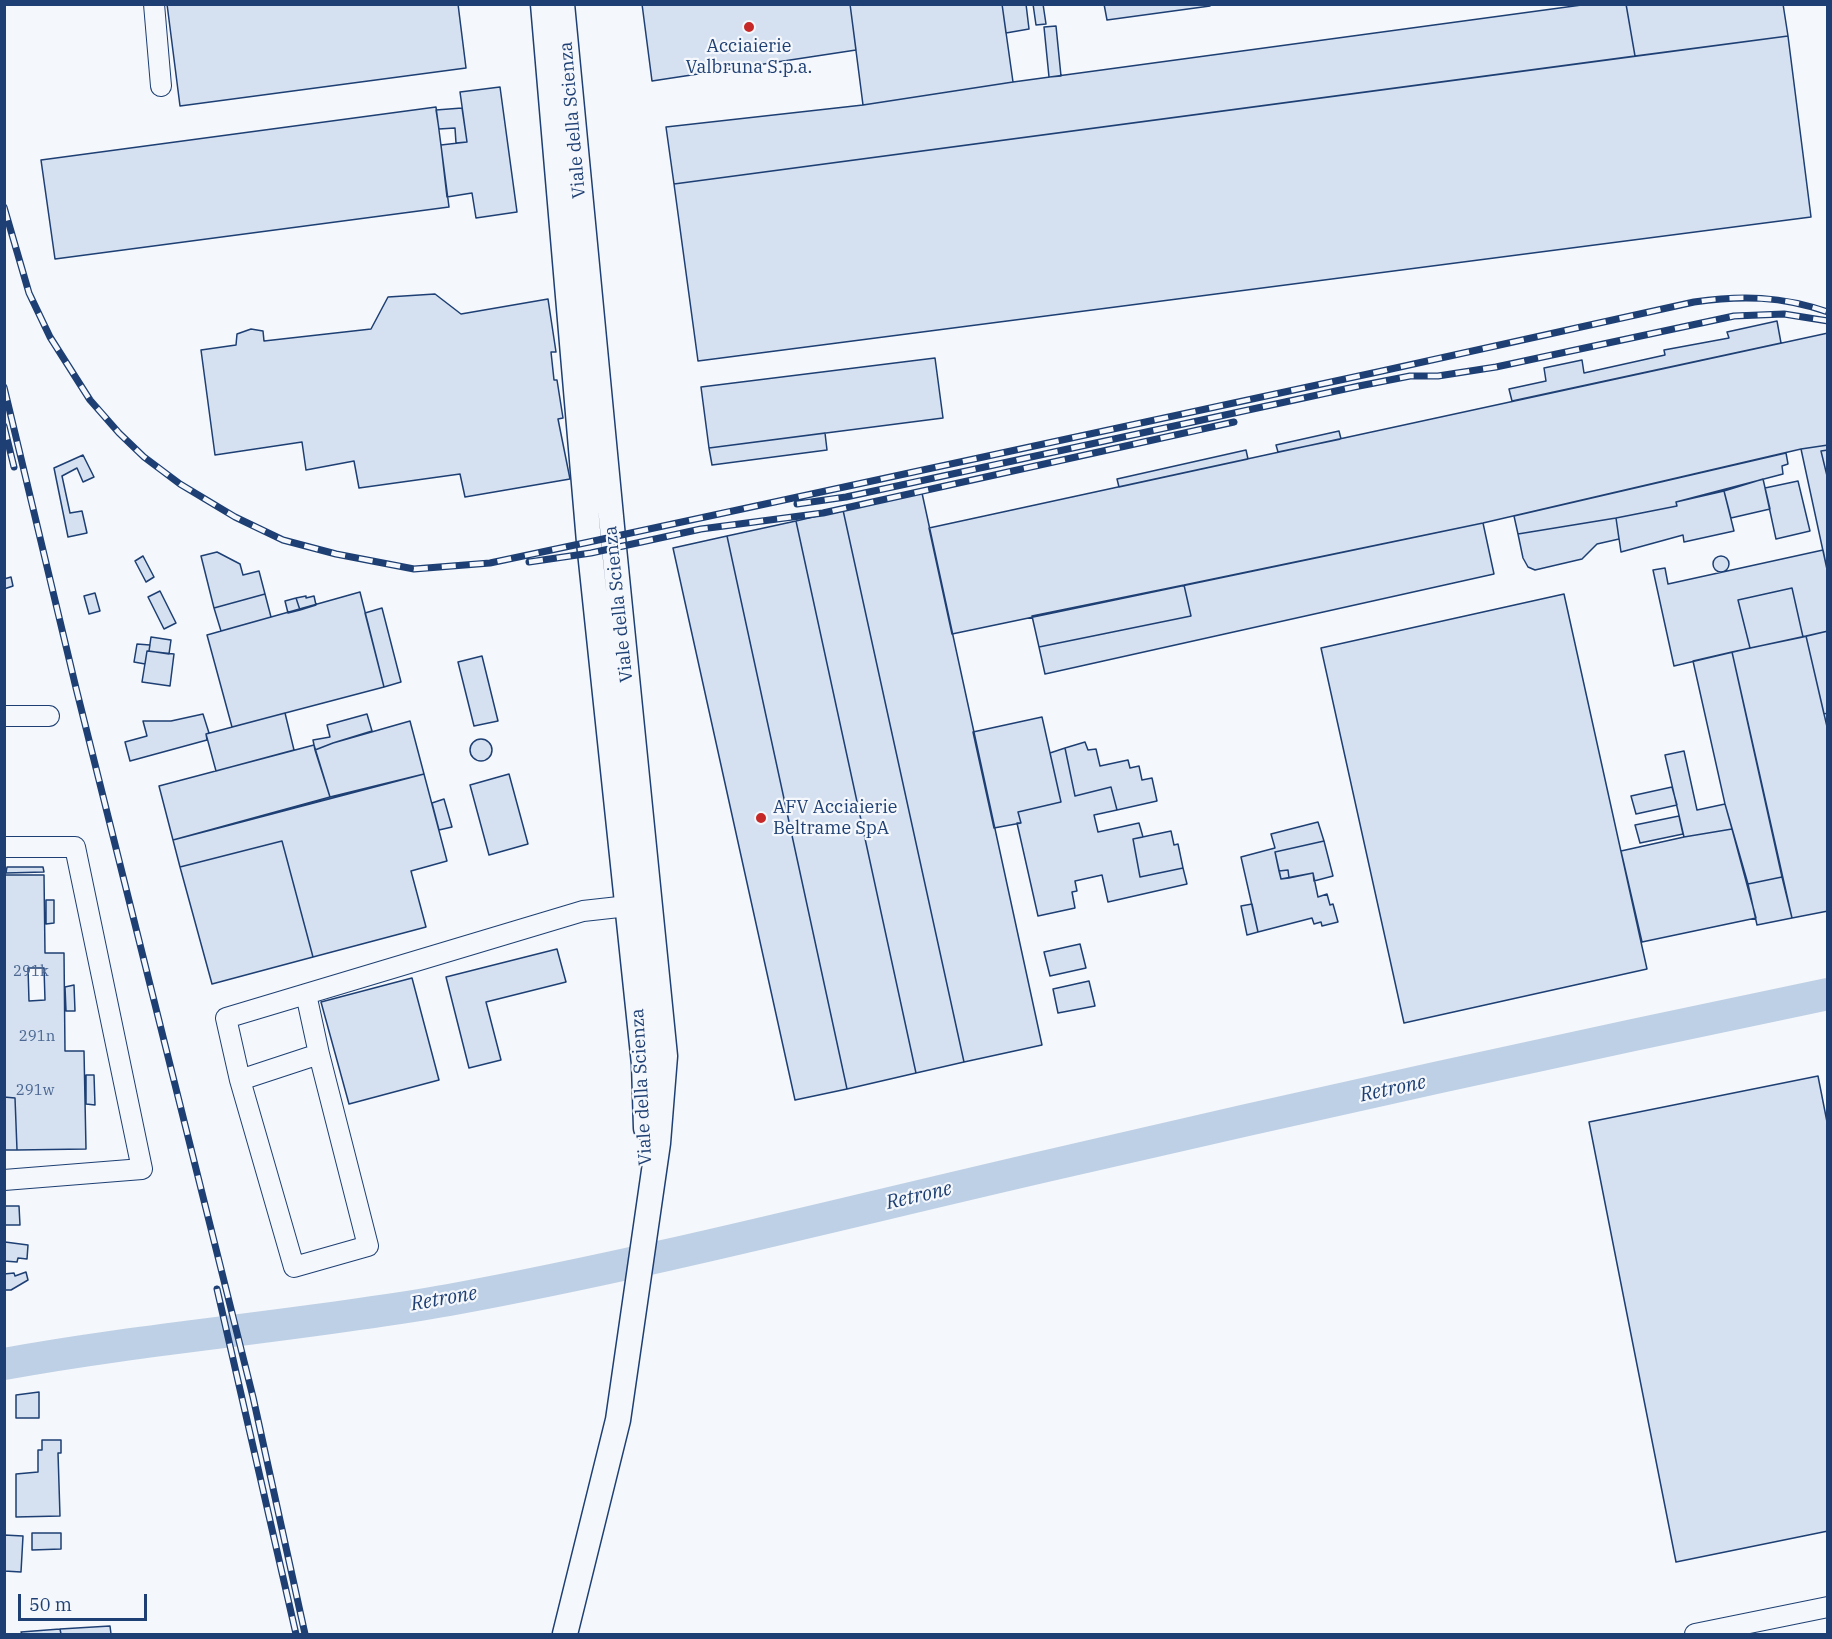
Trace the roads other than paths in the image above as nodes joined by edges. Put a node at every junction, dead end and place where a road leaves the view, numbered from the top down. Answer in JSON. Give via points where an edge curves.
{"nodes":[{"id":1,"x":154,"y":4,"type":"edge"},
{"id":2,"x":543,"y":4,"type":"edge"},
{"id":3,"x":562,"y":4,"type":"edge"},
{"id":4,"x":161,"y":86,"type":"dead end"},
{"id":5,"x":4,"y":716,"type":"edge"},
{"id":6,"x":49,"y":716,"type":"dead end"},
{"id":7,"x":4,"y":847,"type":"edge"},
{"id":8,"x":627,"y":906,"type":"junction"},
{"id":9,"x":306,"y":994,"type":"junction"},
{"id":10,"x":319,"y":1054,"type":"junction"},
{"id":11,"x":240,"y":1080,"type":"junction"},
{"id":12,"x":4,"y":1180,"type":"edge"},
{"id":13,"x":648,"y":1202,"type":"junction"},
{"id":14,"x":1827,"y":1607,"type":"edge"},
{"id":15,"x":566,"y":1634,"type":"edge"},
{"id":16,"x":1695,"y":1635,"type":"edge"}],
"edges":[{"from":1,"to":4,"type":"street"},
{"from":2,"to":8,"type":"main road","name":"Viale della Scienza","via":[[589,542]]},
{"from":3,"to":13,"type":"main road","name":"Viale della Scienza","via":[[665,1056],[658,1143]]},
{"from":5,"to":6,"type":"street"},
{"from":7,"to":12,"type":"street","via":[[75,847],[142,1169]]},
{"from":8,"to":9,"type":"street","via":[[583,911]]},
{"from":8,"to":13,"type":"main road","name":"Viale della Scienza","via":[[644,1064]]},
{"from":9,"to":10,"type":"street"},
{"from":9,"to":11,"type":"street","via":[[226,1018]]},
{"from":10,"to":11,"type":"street"},
{"from":10,"to":11,"type":"street","via":[[368,1246],[294,1267]]},
{"from":13,"to":15,"type":"main road","name":"Viale della Scienza","via":[[618,1419]]},
{"from":14,"to":16,"type":"street"}]}
